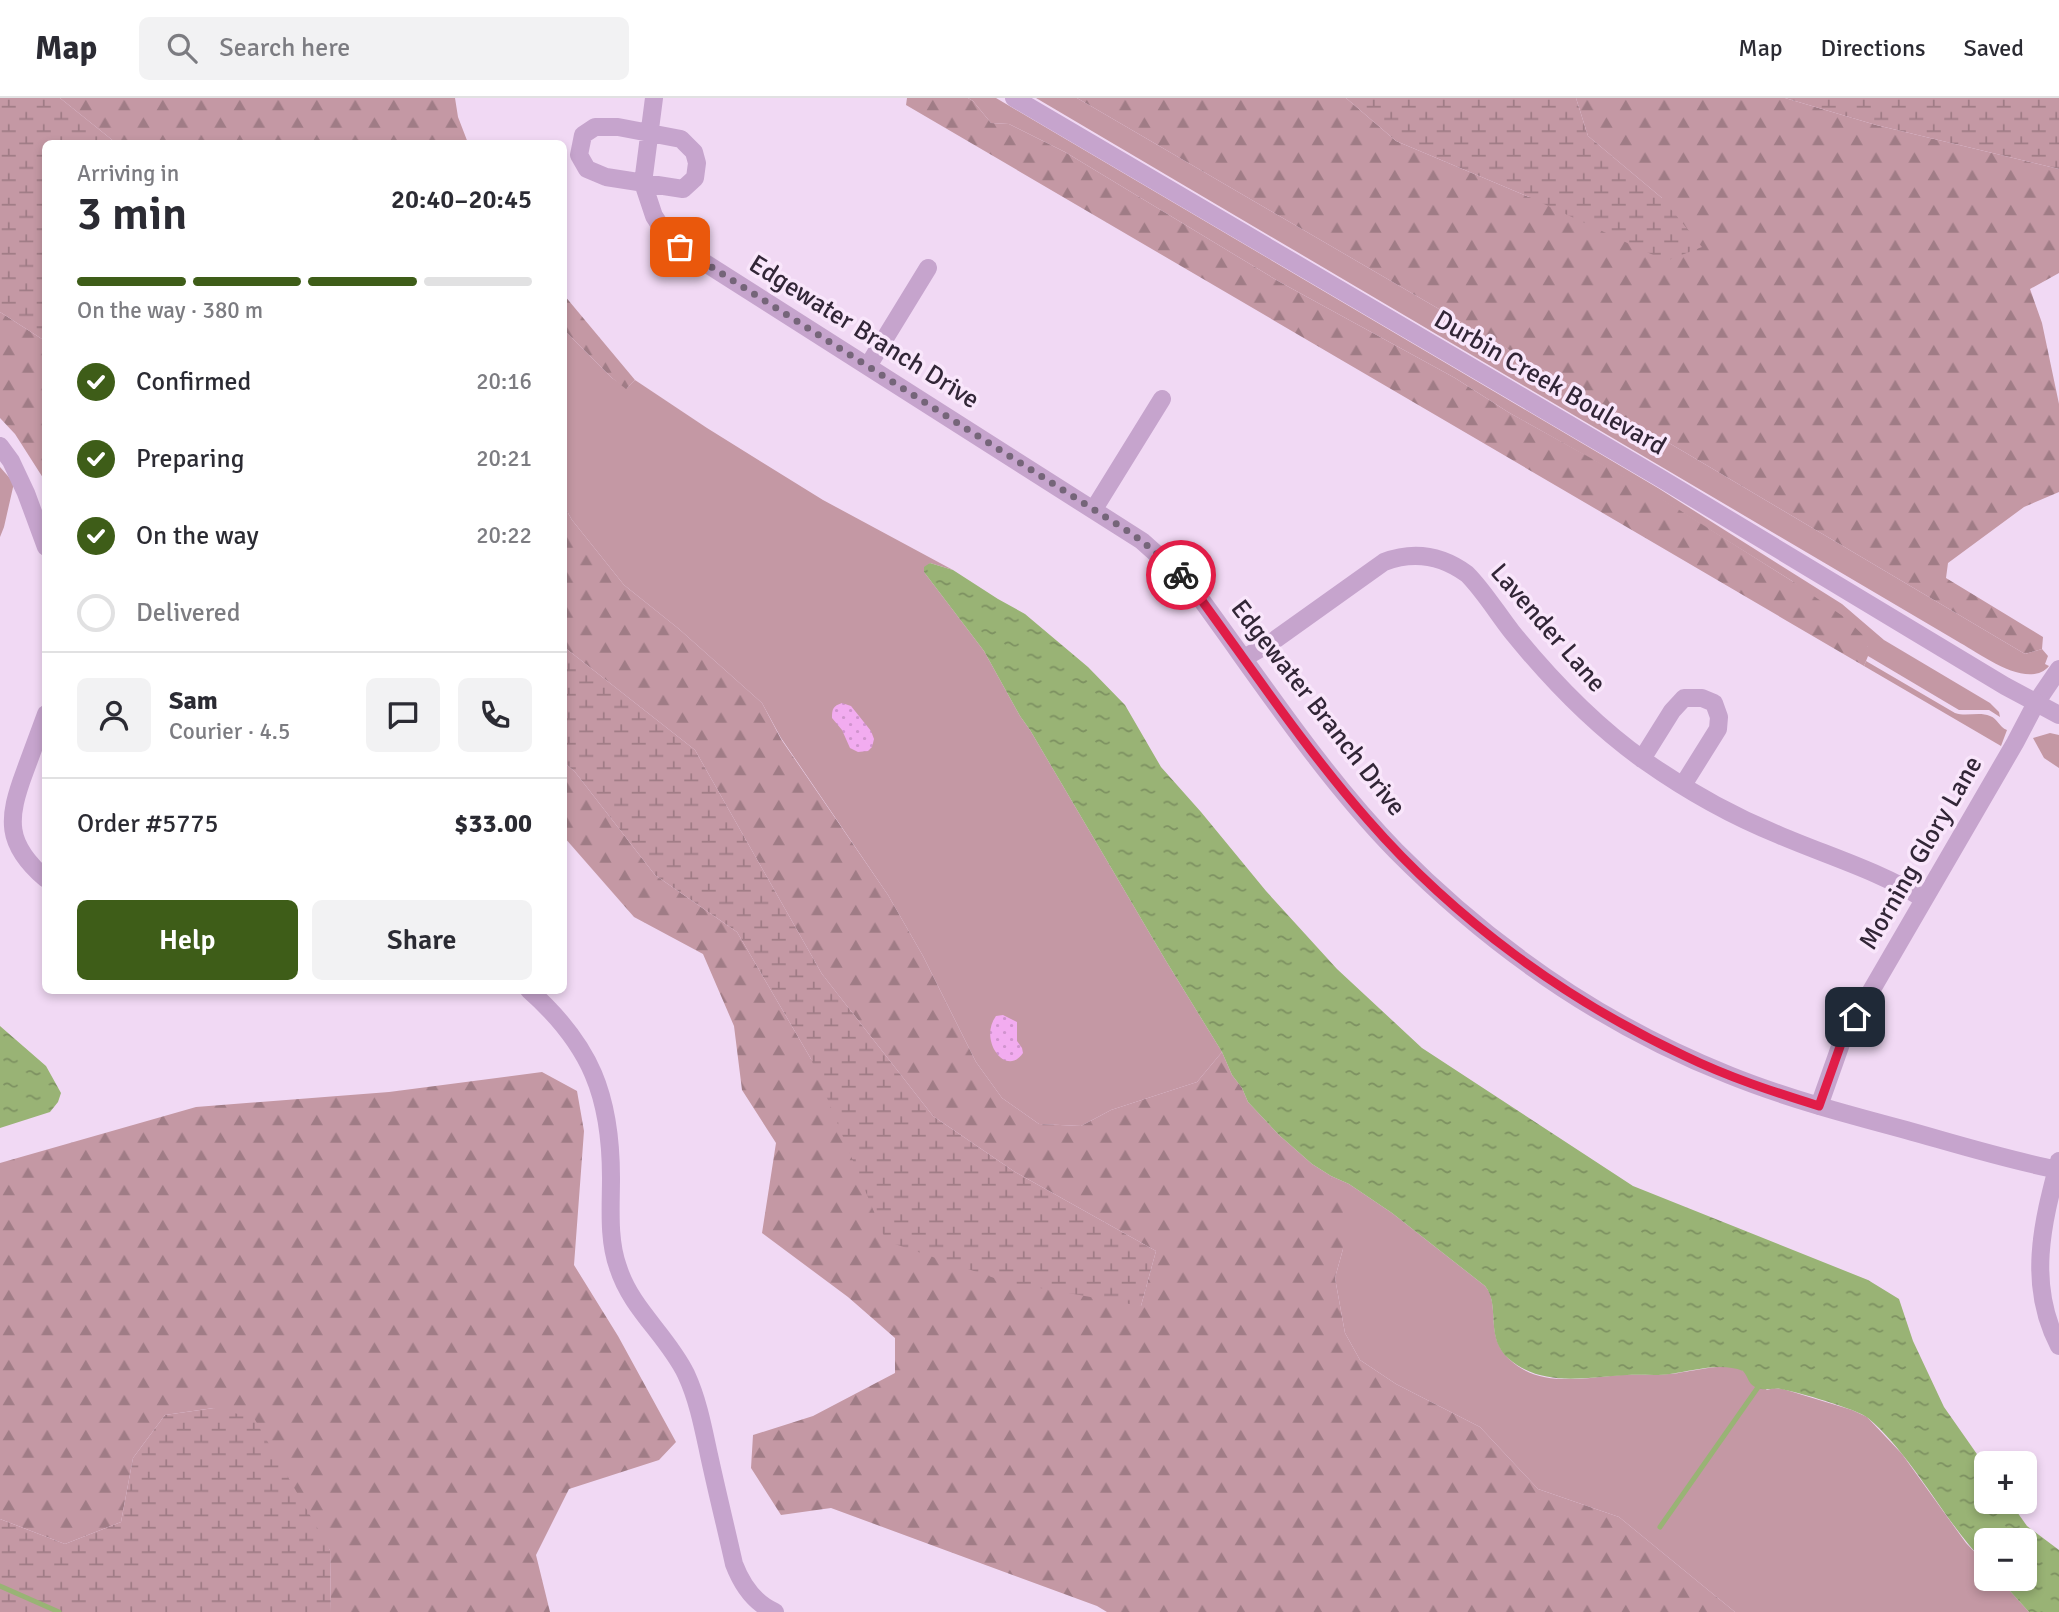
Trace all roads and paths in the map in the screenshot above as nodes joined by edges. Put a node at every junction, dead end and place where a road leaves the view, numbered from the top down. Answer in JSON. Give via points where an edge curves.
{"nodes":[{"id":1,"x":654,"y":98,"type":"edge"},
{"id":2,"x":1014,"y":98,"type":"edge"},
{"id":3,"x":648,"y":131,"type":"junction"},
{"id":4,"x":643,"y":183,"type":"junction"},
{"id":5,"x":928,"y":268,"type":"dead end"},
{"id":6,"x":868,"y":366,"type":"junction"},
{"id":7,"x":1162,"y":399,"type":"dead end"},
{"id":8,"x":0,"y":446,"type":"edge"},
{"id":9,"x":1094,"y":509,"type":"junction"},
{"id":10,"x":42,"y":536,"type":"edge"},
{"id":11,"x":1244,"y":658,"type":"junction"},
{"id":12,"x":2059,"y":669,"type":"edge"},
{"id":13,"x":2036,"y":703,"type":"junction"},
{"id":14,"x":2059,"y":715,"type":"edge"},
{"id":15,"x":42,"y":725,"type":"edge"},
{"id":16,"x":1642,"y":759,"type":"junction"},
{"id":17,"x":1683,"y":785,"type":"junction"},
{"id":18,"x":42,"y":876,"type":"edge"},
{"id":19,"x":1924,"y":899,"type":"junction"},
{"id":20,"x":533,"y":994,"type":"edge"},
{"id":21,"x":1819,"y":1106,"type":"junction"},
{"id":22,"x":2058,"y":1166,"type":"edge"},
{"id":23,"x":2059,"y":1346,"type":"edge"},
{"id":24,"x":775,"y":1612,"type":"edge"}],
"edges":[{"from":1,"to":3,"type":"street","name":"Edgewater Branch Drive"},
{"from":2,"to":13,"type":"street","name":"Durbin Creek Boulevard"},
{"from":3,"to":4,"type":"street","name":"Edgewater Branch Drive"},
{"from":3,"to":4,"type":"street","via":[[681,139],[694,152],[697,163],[695,178],[683,189]]},
{"from":3,"to":4,"type":"street","via":[[595,127],[583,135],[579,155],[587,169]]},
{"from":4,"to":6,"type":"street","name":"Edgewater Branch Drive","via":[[654,216],[680,247]]},
{"from":5,"to":6,"type":"street"},
{"from":6,"to":9,"type":"street","name":"Edgewater Branch Drive"},
{"from":7,"to":9,"type":"street"},
{"from":8,"to":10,"type":"street","via":[[26,493]]},
{"from":9,"to":11,"type":"street","name":"Edgewater Branch Drive","via":[[1142,541],[1189,583]]},
{"from":11,"to":16,"type":"street","name":"Lavender Lane","via":[[1384,562],[1405,556],[1438,558],[1467,574],[1551,678]]},
{"from":11,"to":21,"type":"street","name":"Edgewater Branch Drive","via":[[1368,820],[1432,886],[1512,953],[1631,1030],[1729,1075]]},
{"from":12,"to":13,"type":"street","name":"Morning Glory Lane"},
{"from":13,"to":14,"type":"street","name":"Durbin Creek Boulevard"},
{"from":13,"to":19,"type":"street","name":"Morning Glory Lane"},
{"from":15,"to":18,"type":"street","via":[[12,814],[18,846]]},
{"from":16,"to":17,"type":"street","name":"Lavender Lane"},
{"from":16,"to":17,"type":"street","via":[[1684,698],[1714,703],[1718,729]]},
{"from":17,"to":19,"type":"street","name":"Lavender Lane","via":[[1755,825],[1876,873]]},
{"from":19,"to":21,"type":"street","name":"Morning Glory Lane","via":[[1842,1041]]},
{"from":20,"to":24,"type":"street","via":[[578,1044],[598,1085],[611,1144],[611,1227],[617,1266],[633,1301],[684,1370],[696,1396],[739,1578],[757,1601]]},
{"from":21,"to":22,"type":"street","name":"Edgewater Branch Drive"},
{"from":22,"to":23,"type":"street","via":[[2039,1270],[2045,1312]]}]}
